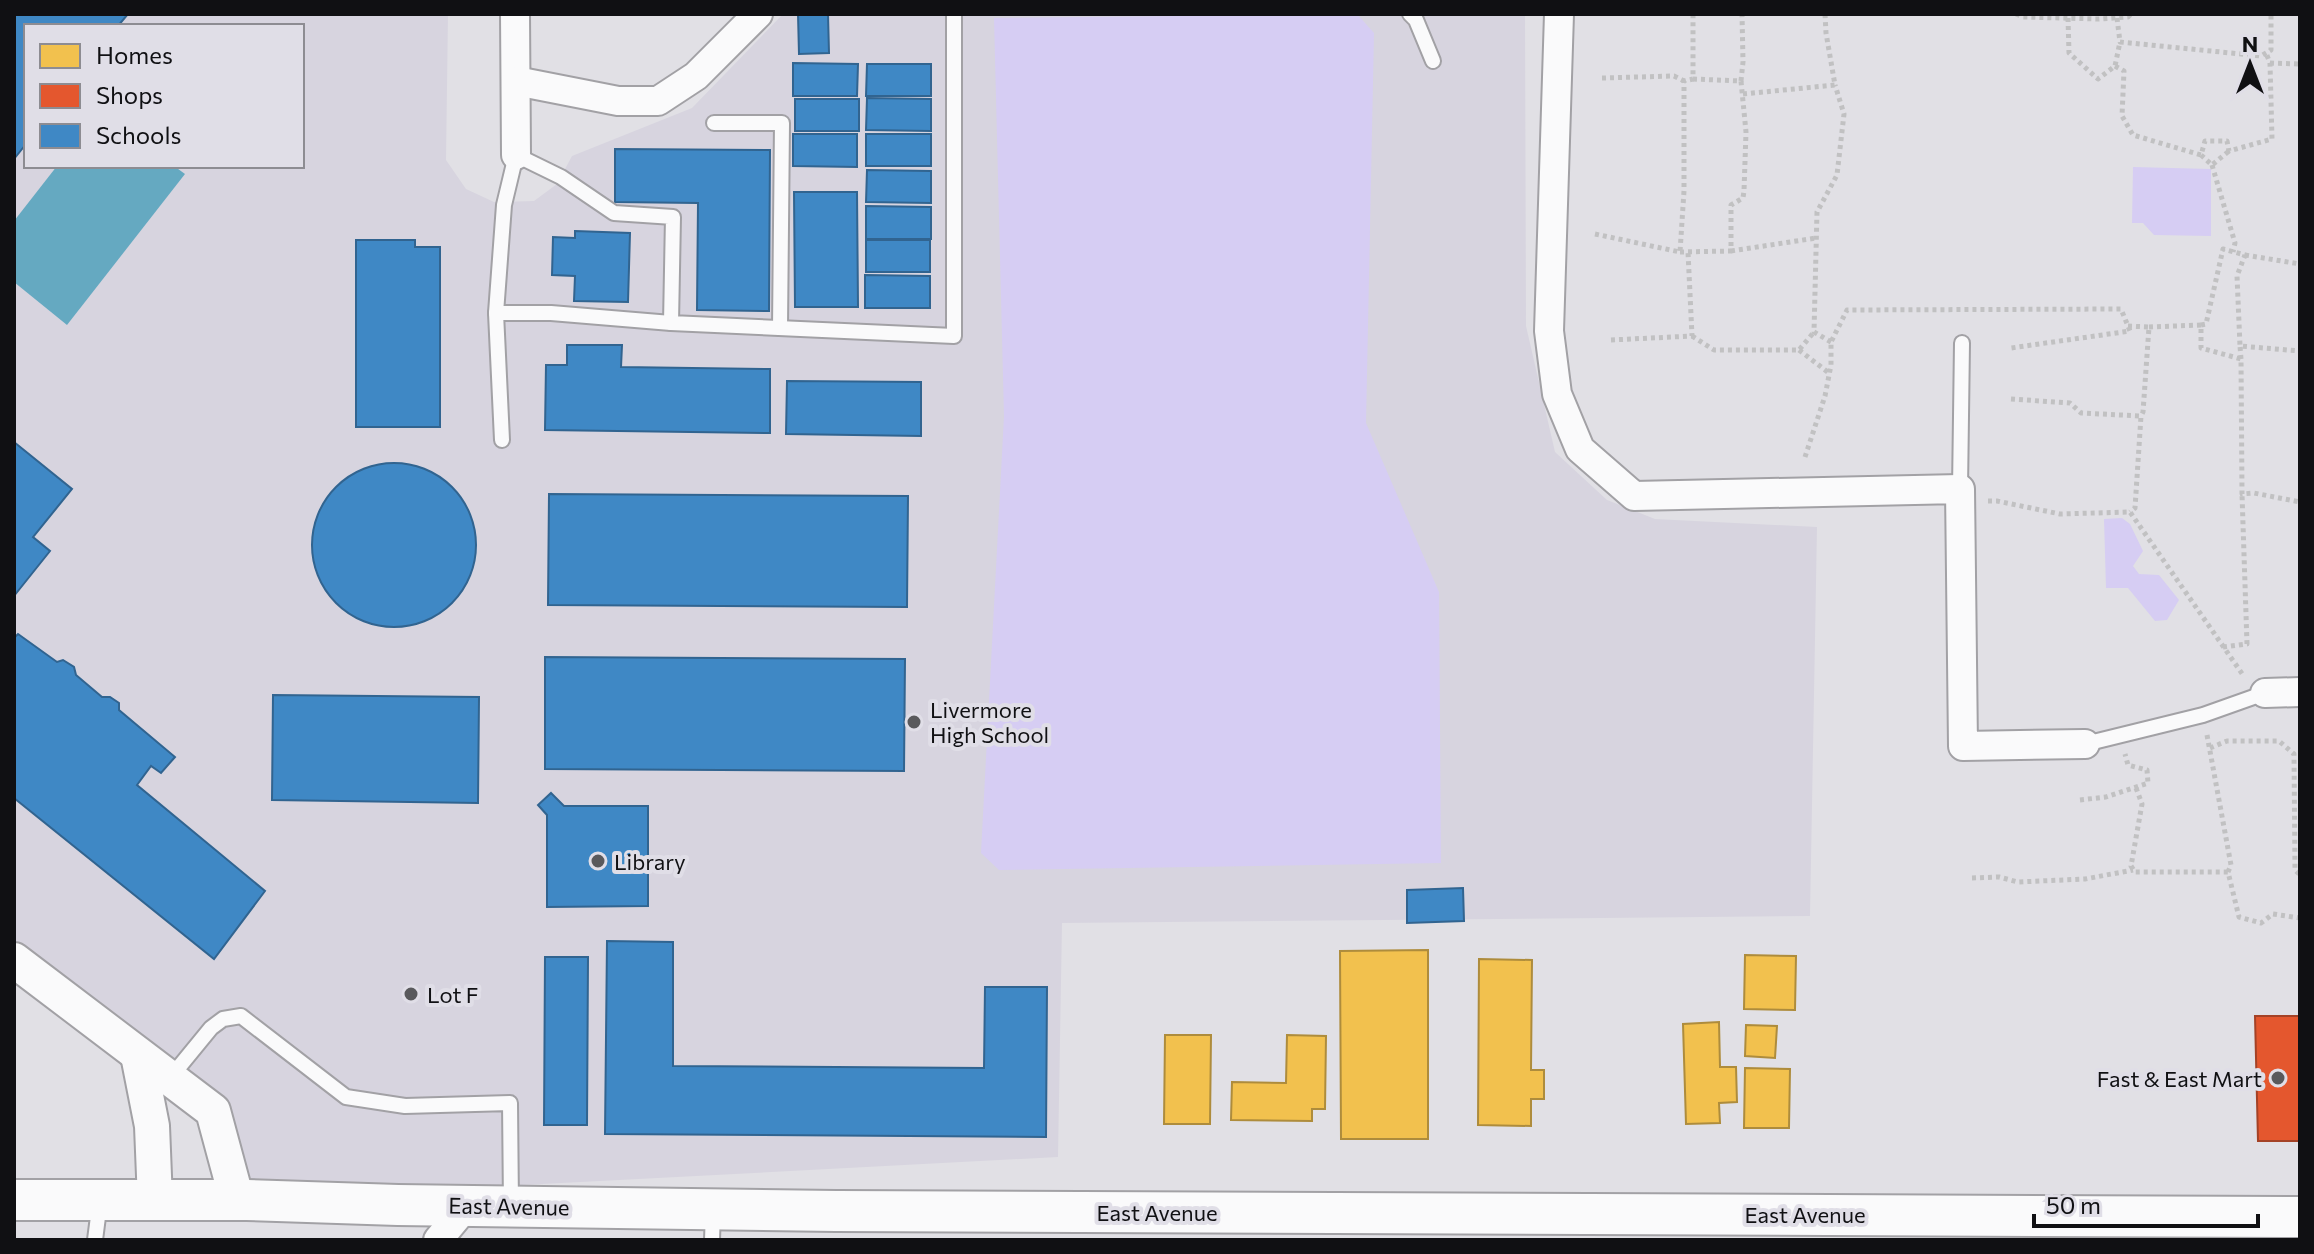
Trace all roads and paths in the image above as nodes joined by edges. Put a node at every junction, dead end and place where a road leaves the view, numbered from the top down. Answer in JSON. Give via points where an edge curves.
{"nodes":[{"id":1,"x":515,"y":14,"type":"edge"},
{"id":2,"x":758,"y":14,"type":"edge"},
{"id":3,"x":954,"y":14,"type":"edge"},
{"id":4,"x":1410,"y":14,"type":"edge"},
{"id":5,"x":1559,"y":14,"type":"edge"},
{"id":6,"x":1693,"y":14,"type":"edge"},
{"id":7,"x":1742,"y":14,"type":"edge"},
{"id":8,"x":1825,"y":14,"type":"edge"},
{"id":9,"x":2016,"y":14,"type":"edge"},
{"id":10,"x":2131,"y":14,"type":"edge"},
{"id":11,"x":2271,"y":14,"type":"edge"},
{"id":12,"x":2068,"y":18,"type":"junction"},
{"id":13,"x":2117,"y":18,"type":"junction"},
{"id":14,"x":2120,"y":42,"type":"junction"},
{"id":15,"x":2266,"y":53,"type":"junction"},
{"id":16,"x":1433,"y":61,"type":"dead end"},
{"id":17,"x":2270,"y":63,"type":"junction"},
{"id":18,"x":2300,"y":64,"type":"edge"},
{"id":19,"x":2115,"y":66,"type":"junction"},
{"id":20,"x":1602,"y":78,"type":"dead end"},
{"id":21,"x":1693,"y":79,"type":"junction"},
{"id":22,"x":516,"y":81,"type":"junction"},
{"id":23,"x":1684,"y":81,"type":"junction"},
{"id":24,"x":1741,"y":81,"type":"junction"},
{"id":25,"x":1835,"y":85,"type":"junction"},
{"id":26,"x":1743,"y":94,"type":"junction"},
{"id":27,"x":714,"y":123,"type":"dead end"},
{"id":28,"x":2229,"y":151,"type":"junction"},
{"id":29,"x":516,"y":155,"type":"junction"},
{"id":30,"x":2201,"y":155,"type":"junction"},
{"id":31,"x":2212,"y":165,"type":"junction"},
{"id":32,"x":1595,"y":234,"type":"dead end"},
{"id":33,"x":1816,"y":238,"type":"junction"},
{"id":34,"x":1731,"y":251,"type":"junction"},
{"id":35,"x":1680,"y":252,"type":"junction"},
{"id":36,"x":1688,"y":252,"type":"junction"},
{"id":37,"x":2233,"y":252,"type":"junction"},
{"id":38,"x":2245,"y":255,"type":"junction"},
{"id":39,"x":2300,"y":264,"type":"edge"},
{"id":40,"x":496,"y":313,"type":"junction"},
{"id":41,"x":671,"y":323,"type":"junction"},
{"id":42,"x":2201,"y":325,"type":"junction"},
{"id":43,"x":2128,"y":326,"type":"junction"},
{"id":44,"x":2149,"y":327,"type":"junction"},
{"id":45,"x":780,"y":328,"type":"junction"},
{"id":46,"x":1814,"y":332,"type":"junction"},
{"id":47,"x":1692,"y":336,"type":"junction"},
{"id":48,"x":1611,"y":340,"type":"dead end"},
{"id":49,"x":1831,"y":342,"type":"junction"},
{"id":50,"x":1962,"y":343,"type":"dead end"},
{"id":51,"x":2240,"y":346,"type":"junction"},
{"id":52,"x":2011,"y":348,"type":"dead end"},
{"id":53,"x":1799,"y":350,"type":"junction"},
{"id":54,"x":2300,"y":351,"type":"edge"},
{"id":55,"x":2241,"y":359,"type":"junction"},
{"id":56,"x":1829,"y":373,"type":"junction"},
{"id":57,"x":2011,"y":399,"type":"dead end"},
{"id":58,"x":2141,"y":416,"type":"junction"},
{"id":59,"x":502,"y":440,"type":"dead end"},
{"id":60,"x":1805,"y":457,"type":"dead end"},
{"id":61,"x":2242,"y":494,"type":"junction"},
{"id":62,"x":1960,"y":495,"type":"junction"},
{"id":63,"x":2300,"y":502,"type":"edge"},
{"id":64,"x":2130,"y":512,"type":"junction"},
{"id":65,"x":2223,"y":647,"type":"junction"},
{"id":66,"x":2300,"y":692,"type":"edge"},
{"id":67,"x":2261,"y":694,"type":"junction"},
{"id":68,"x":2203,"y":715,"type":"junction"},
{"id":69,"x":2121,"y":735,"type":"junction"},
{"id":70,"x":2085,"y":744,"type":"joint"},
{"id":71,"x":2210,"y":748,"type":"junction"},
{"id":72,"x":2136,"y":788,"type":"junction"},
{"id":73,"x":2080,"y":800,"type":"dead end"},
{"id":74,"x":2133,"y":870,"type":"junction"},
{"id":75,"x":2228,"y":872,"type":"junction"},
{"id":76,"x":2300,"y":875,"type":"edge"},
{"id":77,"x":1972,"y":878,"type":"dead end"},
{"id":78,"x":2300,"y":918,"type":"edge"},
{"id":79,"x":14,"y":960,"type":"edge"},
{"id":80,"x":138,"y":1055,"type":"junction"},
{"id":81,"x":170,"y":1078,"type":"junction"},
{"id":82,"x":14,"y":1200,"type":"edge"},
{"id":83,"x":100,"y":1200,"type":"junction"},
{"id":84,"x":237,"y":1200,"type":"junction"},
{"id":85,"x":155,"y":1201,"type":"junction"},
{"id":86,"x":467,"y":1205,"type":"junction"},
{"id":87,"x":511,"y":1206,"type":"junction"},
{"id":88,"x":2300,"y":1217,"type":"edge"},
{"id":89,"x":712,"y":1225,"type":"edge"},
{"id":90,"x":1873,"y":1227,"type":"edge"},
{"id":91,"x":95,"y":1240,"type":"edge"},
{"id":92,"x":438,"y":1240,"type":"edge"}],
"edges":[{"from":1,"to":22,"type":"street"},
{"from":2,"to":22,"type":"street","via":[[696,76],[658,101],[618,101]]},
{"from":3,"to":45,"type":"lane","via":[[954,336]]},
{"from":4,"to":16,"type":"lane"},
{"from":5,"to":62,"type":"street","via":[[1549,331],[1557,394],[1580,449],[1634,496]]},
{"from":6,"to":21,"type":"path"},
{"from":7,"to":24,"type":"path"},
{"from":8,"to":25,"type":"path"},
{"from":9,"to":12,"type":"path"},
{"from":10,"to":13,"type":"path"},
{"from":11,"to":15,"type":"path","via":[[2271,50]]},
{"from":12,"to":13,"type":"path"},
{"from":12,"to":19,"type":"path","via":[[2069,53],[2098,79]]},
{"from":13,"to":14,"type":"path"},
{"from":14,"to":15,"type":"path"},
{"from":14,"to":19,"type":"path"},
{"from":15,"to":17,"type":"path"},
{"from":17,"to":18,"type":"path"},
{"from":17,"to":28,"type":"path","via":[[2272,139]]},
{"from":19,"to":30,"type":"path","via":[[2124,71],[2122,116],[2133,135]]},
{"from":20,"to":23,"type":"path","via":[[1674,76]]},
{"from":21,"to":23,"type":"path"},
{"from":21,"to":24,"type":"path"},
{"from":22,"to":29,"type":"street"},
{"from":23,"to":35,"type":"path"},
{"from":24,"to":26,"type":"path"},
{"from":25,"to":26,"type":"path"},
{"from":25,"to":33,"type":"path","via":[[1844,114],[1841,144],[1837,175],[1817,212]]},
{"from":26,"to":34,"type":"path","via":[[1744,191],[1729,212]]},
{"from":27,"to":45,"type":"lane","via":[[782,123]]},
{"from":28,"to":30,"type":"path","via":[[2227,141],[2205,141]]},
{"from":28,"to":31,"type":"path"},
{"from":29,"to":40,"type":"lane","via":[[504,205]]},
{"from":29,"to":41,"type":"lane","via":[[614,213],[673,217]]},
{"from":30,"to":31,"type":"path"},
{"from":31,"to":37,"type":"path","via":[[2235,243]]},
{"from":32,"to":35,"type":"path"},
{"from":33,"to":34,"type":"path"},
{"from":33,"to":46,"type":"path"},
{"from":34,"to":36,"type":"path"},
{"from":35,"to":36,"type":"path"},
{"from":36,"to":47,"type":"path"},
{"from":37,"to":38,"type":"path"},
{"from":37,"to":42,"type":"path","via":[[2223,249],[2206,324]]},
{"from":38,"to":39,"type":"path"},
{"from":38,"to":51,"type":"path","via":[[2237,276]]},
{"from":40,"to":41,"type":"lane"},
{"from":40,"to":59,"type":"lane"},
{"from":41,"to":45,"type":"lane"},
{"from":42,"to":44,"type":"path"},
{"from":42,"to":55,"type":"path","via":[[2201,348]]},
{"from":43,"to":44,"type":"path"},
{"from":43,"to":49,"type":"path","via":[[2121,309],[1847,310]]},
{"from":43,"to":52,"type":"path","via":[[2130,331]]},
{"from":44,"to":58,"type":"path"},
{"from":46,"to":49,"type":"path"},
{"from":46,"to":53,"type":"path"},
{"from":47,"to":48,"type":"path"},
{"from":47,"to":53,"type":"path","via":[[1714,350]]},
{"from":49,"to":56,"type":"path"},
{"from":50,"to":62,"type":"lane"},
{"from":51,"to":54,"type":"path"},
{"from":51,"to":55,"type":"path"},
{"from":53,"to":56,"type":"path"},
{"from":55,"to":61,"type":"path"},
{"from":56,"to":60,"type":"path"},
{"from":57,"to":58,"type":"path","via":[[2070,403],[2081,413]]},
{"from":58,"to":64,"type":"path","via":[[2135,508]]},
{"from":61,"to":63,"type":"path"},
{"from":61,"to":65,"type":"path","via":[[2247,644]]},
{"from":62,"to":64,"type":"path","via":[[2060,514]]},
{"from":62,"to":70,"type":"street","via":[[1963,746]]},
{"from":64,"to":65,"type":"path"},
{"from":65,"to":67,"type":"path"},
{"from":66,"to":67,"type":"street"},
{"from":67,"to":68,"type":"lane"},
{"from":68,"to":69,"type":"lane"},
{"from":68,"to":71,"type":"path"},
{"from":69,"to":70,"type":"lane"},
{"from":69,"to":72,"type":"path","via":[[2128,765],[2147,770],[2148,783]]},
{"from":71,"to":75,"type":"path"},
{"from":71,"to":76,"type":"path","via":[[2227,741],[2279,741],[2294,754],[2295,870]]},
{"from":72,"to":73,"type":"path"},
{"from":72,"to":74,"type":"path","via":[[2142,804]]},
{"from":74,"to":75,"type":"path"},
{"from":74,"to":77,"type":"path","via":[[2085,879]]},
{"from":75,"to":78,"type":"path","via":[[2239,917],[2261,923],[2273,914]]},
{"from":79,"to":80,"type":"street"},
{"from":80,"to":81,"type":"street"},
{"from":80,"to":85,"type":"street","via":[[152,1126]]},
{"from":81,"to":84,"type":"street","via":[[213,1111]]},
{"from":81,"to":87,"type":"lane","via":[[211,1028],[241,1016],[346,1097],[405,1106],[510,1103]]},
{"from":82,"to":83,"type":"main road","name":"East Avenue"},
{"from":83,"to":85,"type":"main road","name":"East Avenue"},
{"from":83,"to":91,"type":"lane"},
{"from":84,"to":85,"type":"main road","name":"East Avenue"},
{"from":84,"to":86,"type":"main road","name":"East Avenue"},
{"from":86,"to":87,"type":"main road","name":"East Avenue"},
{"from":86,"to":92,"type":"street"},
{"from":87,"to":89,"type":"main road","name":"East Avenue"},
{"from":88,"to":90,"type":"main road","name":"East Avenue"},
{"from":89,"to":90,"type":"main road","name":"East Avenue","via":[[1217,1211],[1594,1215]]}]}
